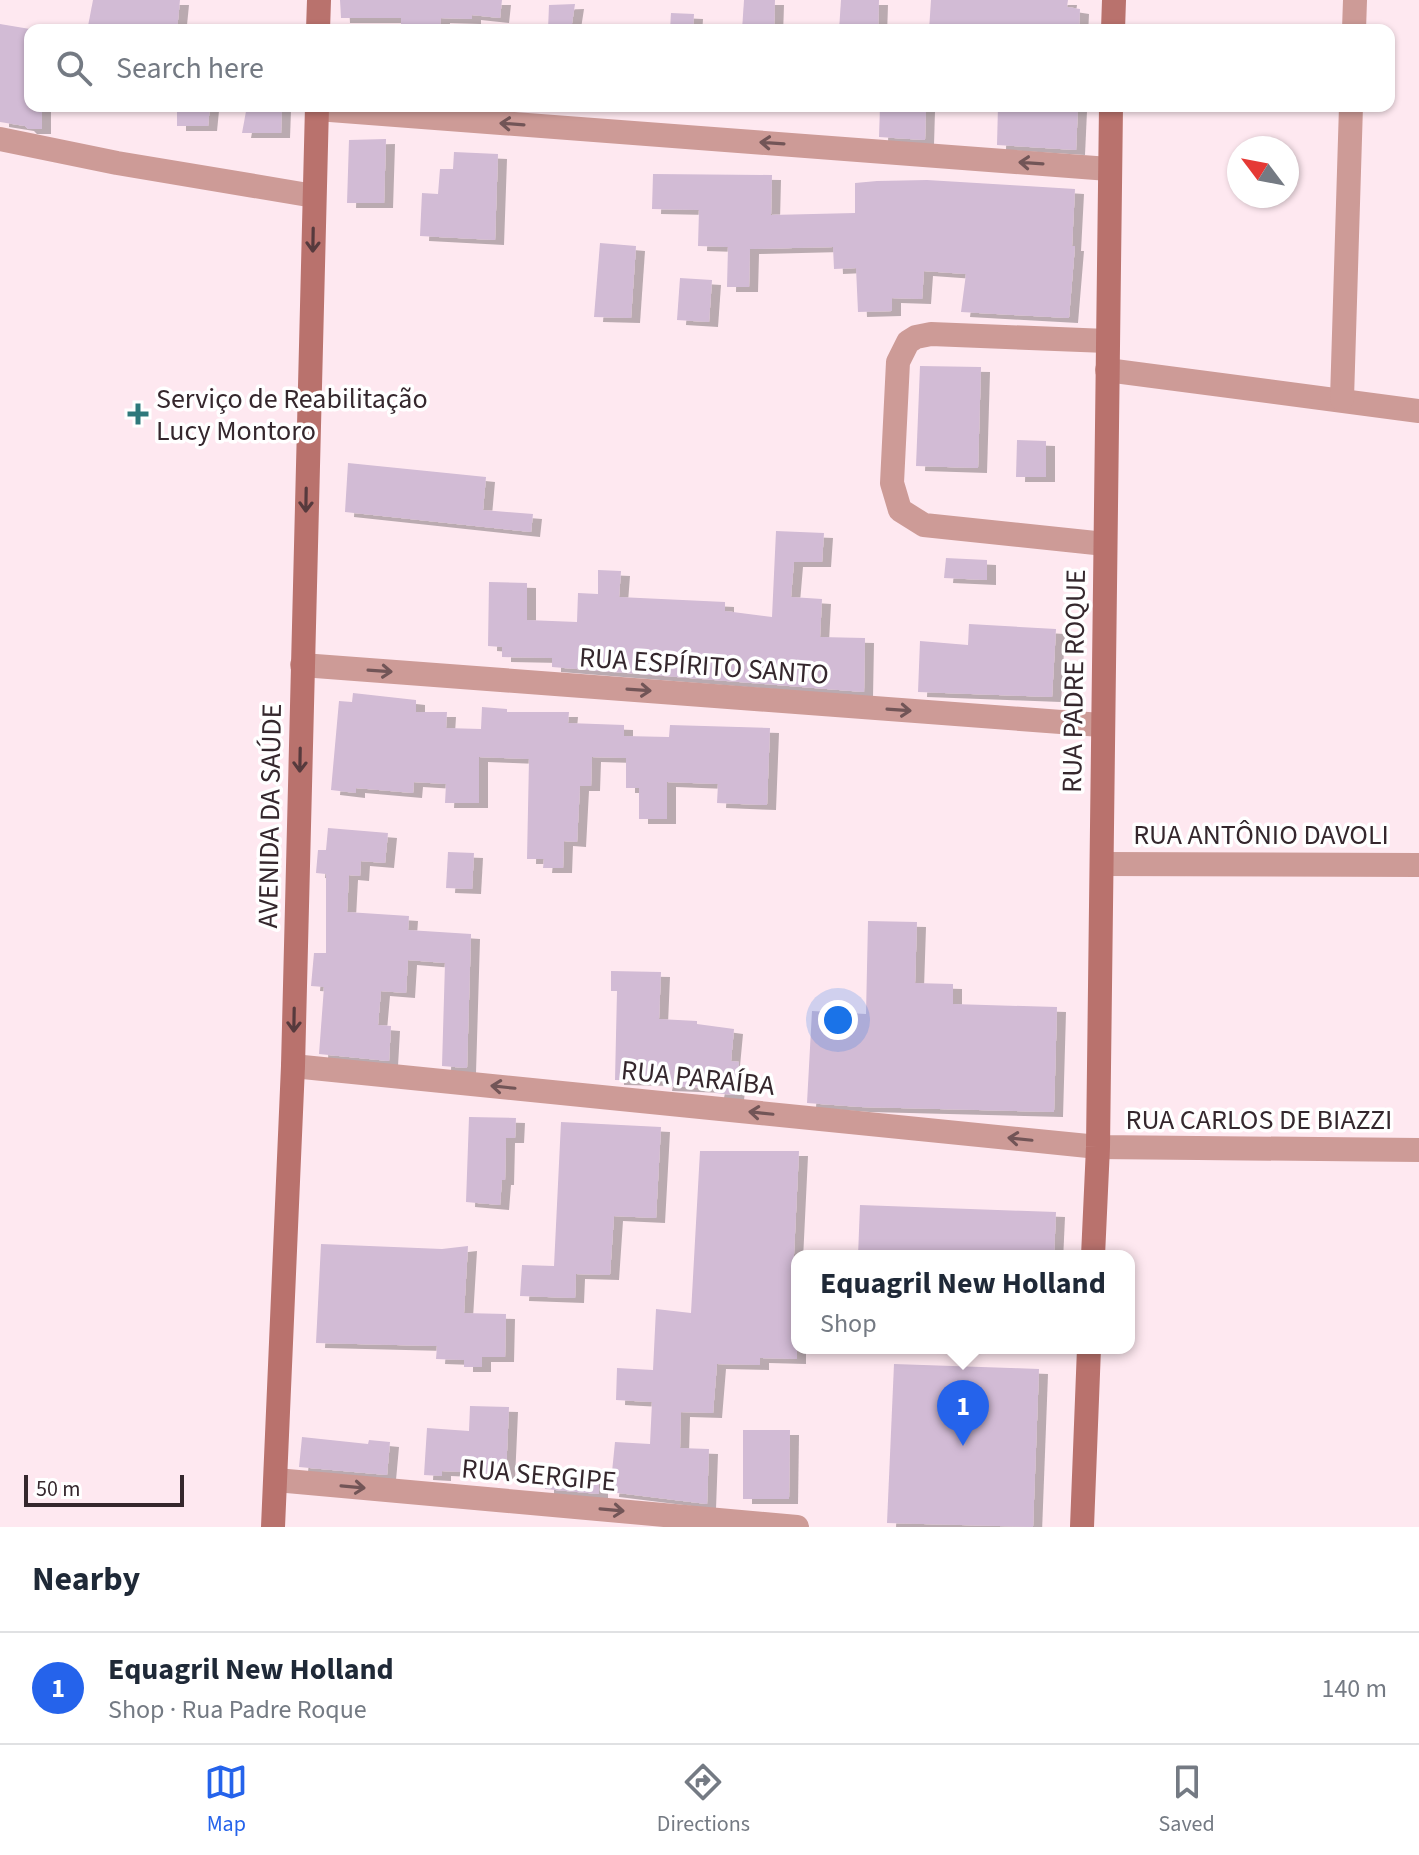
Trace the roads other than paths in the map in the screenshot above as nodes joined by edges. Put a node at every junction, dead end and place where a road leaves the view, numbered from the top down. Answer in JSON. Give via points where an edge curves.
{"nodes":[{"id":1,"x":319,"y":0,"type":"edge"},
{"id":2,"x":1114,"y":0,"type":"edge"},
{"id":3,"x":1355,"y":0,"type":"edge"},
{"id":4,"x":318,"y":24,"type":"edge"},
{"id":5,"x":1113,"y":24,"type":"edge"},
{"id":6,"x":1354,"y":24,"type":"edge"},
{"id":7,"x":317,"y":112,"type":"edge"},
{"id":8,"x":369,"y":112,"type":"edge"},
{"id":9,"x":1111,"y":112,"type":"edge"},
{"id":10,"x":1351,"y":112,"type":"edge"},
{"id":11,"x":0,"y":139,"type":"edge"},
{"id":12,"x":1109,"y":169,"type":"junction"},
{"id":13,"x":314,"y":196,"type":"junction"},
{"id":14,"x":1107,"y":341,"type":"junction"},
{"id":15,"x":1107,"y":370,"type":"junction"},
{"id":16,"x":1342,"y":399,"type":"junction"},
{"id":17,"x":1419,"y":411,"type":"edge"},
{"id":18,"x":1105,"y":544,"type":"junction"},
{"id":19,"x":302,"y":665,"type":"junction"},
{"id":20,"x":1101,"y":725,"type":"junction"},
{"id":21,"x":1102,"y":864,"type":"junction"},
{"id":22,"x":1419,"y":865,"type":"edge"},
{"id":23,"x":293,"y":1066,"type":"junction"},
{"id":24,"x":1098,"y":1147,"type":"junction"},
{"id":25,"x":1419,"y":1150,"type":"edge"},
{"id":26,"x":1093,"y":1250,"type":"edge"},
{"id":27,"x":1089,"y":1354,"type":"edge"},
{"id":28,"x":276,"y":1480,"type":"junction"},
{"id":29,"x":273,"y":1527,"type":"edge"},
{"id":30,"x":797,"y":1527,"type":"edge"},
{"id":31,"x":1082,"y":1527,"type":"edge"}],
"edges":[{"from":1,"to":4,"type":"street"},
{"from":2,"to":5,"type":"street"},
{"from":3,"to":6,"type":"street"},
{"from":7,"to":13,"type":"street","name":"AVENIDA DA SAÚDE"},
{"from":12,"to":8,"type":"street","one_way":true},
{"from":9,"to":12,"type":"street","name":"RUA PADRE ROQUE"},
{"from":10,"to":16,"type":"street"},
{"from":11,"to":13,"type":"street"},
{"from":12,"to":14,"type":"street","name":"RUA PADRE ROQUE"},
{"from":13,"to":19,"type":"street","name":"AVENIDA DA SAÚDE","one_way":true},
{"from":14,"to":15,"type":"street","name":"RUA PADRE ROQUE"},
{"from":14,"to":18,"type":"street","via":[[931,334],[908,342],[898,362],[892,483],[900,510],[924,525]]},
{"from":15,"to":16,"type":"street"},
{"from":15,"to":18,"type":"street","name":"RUA PADRE ROQUE"},
{"from":16,"to":17,"type":"street"},
{"from":18,"to":20,"type":"street","name":"RUA PADRE ROQUE"},
{"from":19,"to":20,"type":"street","name":"RUA ESPÍRITO SANTO","one_way":true},
{"from":19,"to":23,"type":"street","name":"AVENIDA DA SAÚDE","one_way":true},
{"from":20,"to":21,"type":"street","name":"RUA PADRE ROQUE"},
{"from":21,"to":22,"type":"street","name":"RUA ANTÔNIO DAVOLI"},
{"from":21,"to":24,"type":"street","name":"RUA PADRE ROQUE"},
{"from":24,"to":23,"type":"street","name":"RUA PARAÍBA","one_way":true},
{"from":23,"to":28,"type":"street","name":"AVENIDA DA SAÚDE"},
{"from":24,"to":25,"type":"street","name":"RUA CARLOS DE BIAZZI"},
{"from":24,"to":26,"type":"street","name":"RUA PADRE ROQUE"},
{"from":27,"to":31,"type":"street"},
{"from":28,"to":29,"type":"street","name":"AVENIDA DA SAÚDE"},
{"from":28,"to":30,"type":"street","name":"RUA SERGIPE","one_way":true}]}
